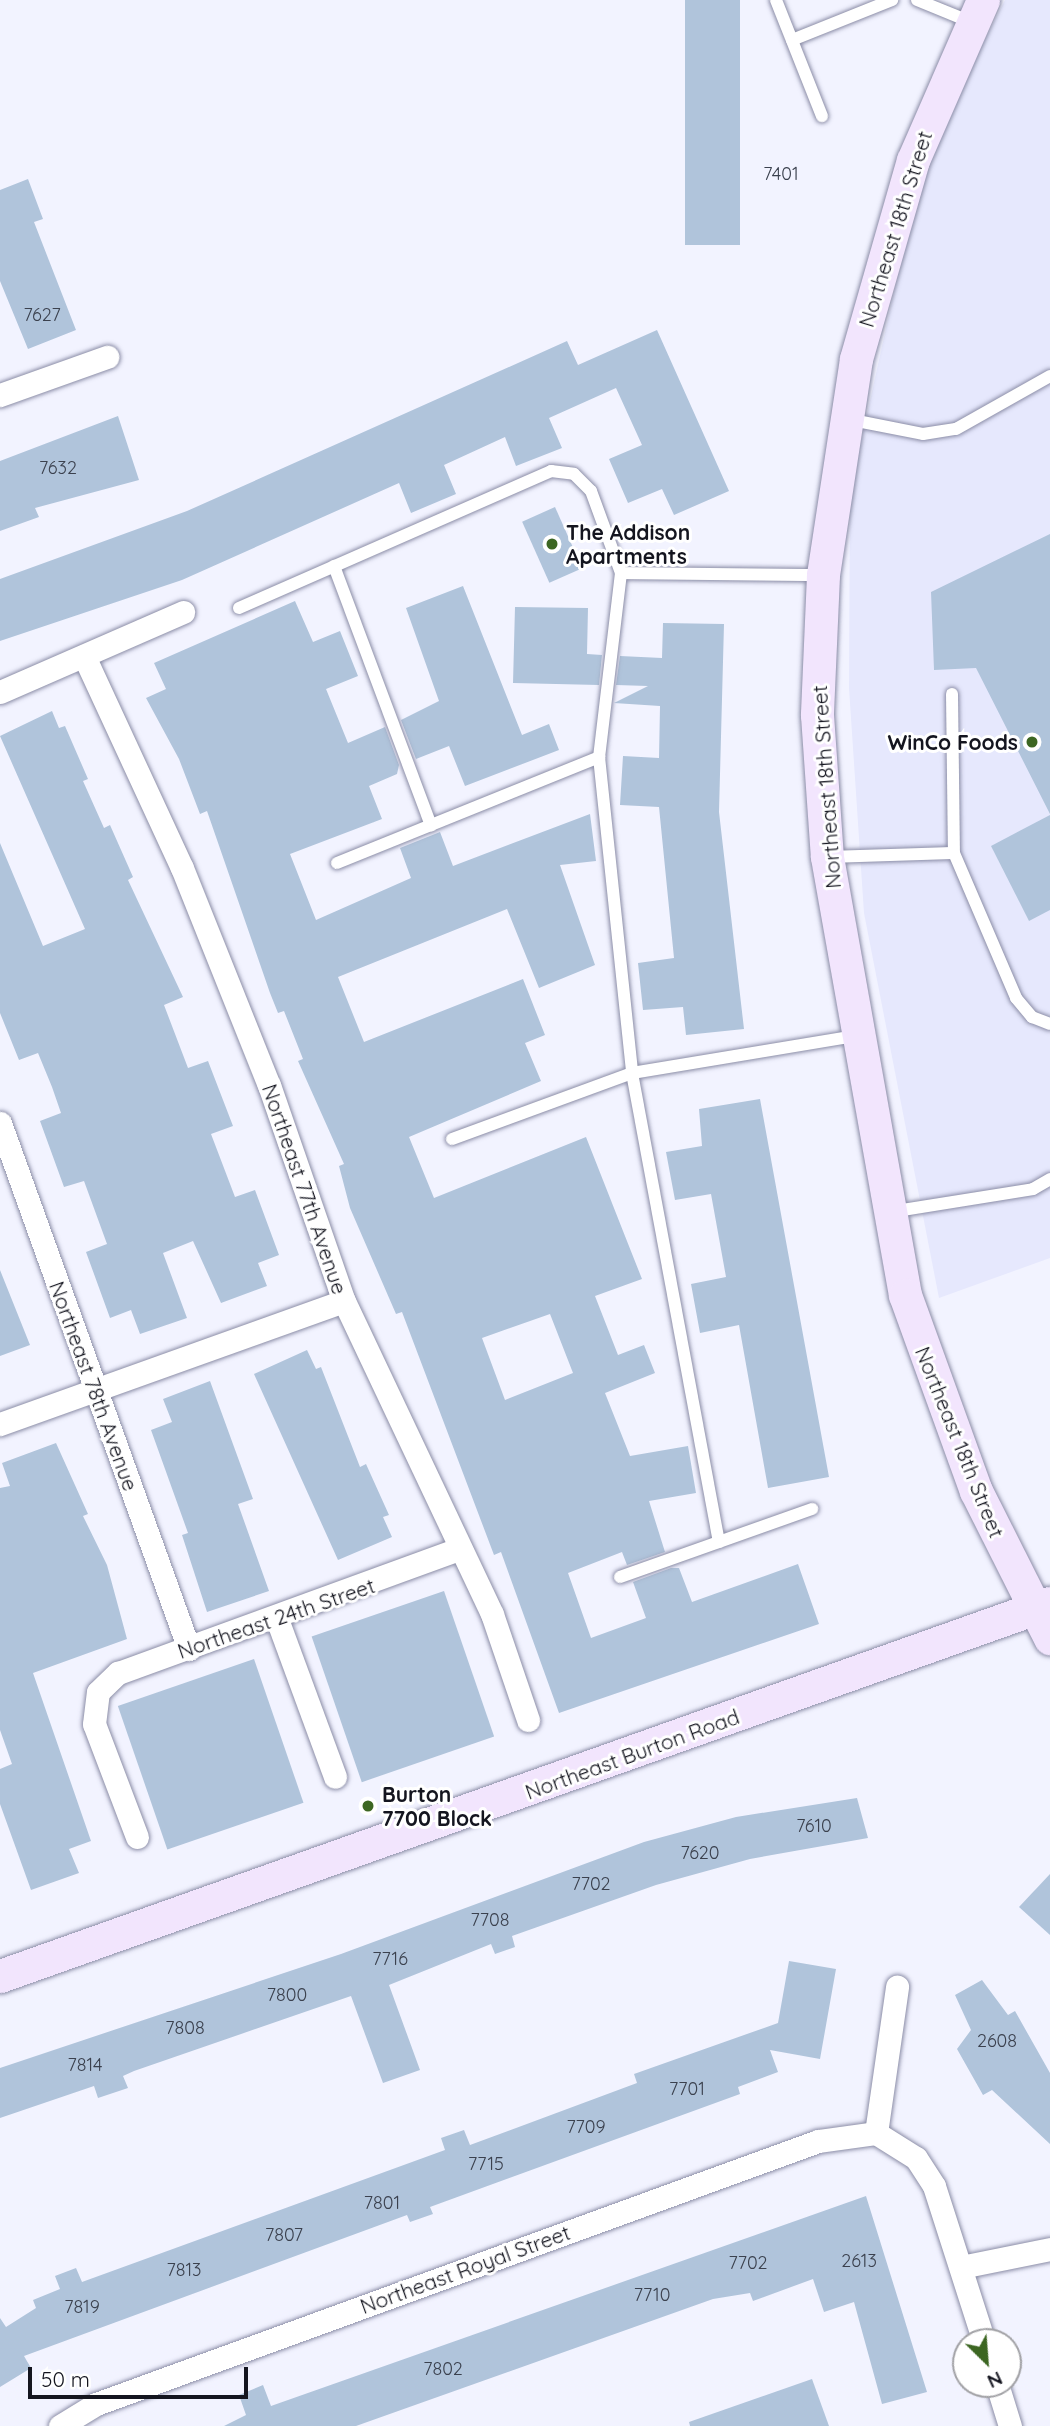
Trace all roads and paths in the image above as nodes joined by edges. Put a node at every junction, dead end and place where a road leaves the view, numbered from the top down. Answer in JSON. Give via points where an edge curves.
{"nodes":[{"id":1,"x":776,"y":0,"type":"edge"},
{"id":2,"x":892,"y":0,"type":"edge"},
{"id":3,"x":918,"y":0,"type":"edge"},
{"id":4,"x":977,"y":11,"type":"edge"},
{"id":5,"x":792,"y":40,"type":"junction"},
{"id":6,"x":822,"y":116,"type":"dead end"},
{"id":7,"x":107,"y":357,"type":"dead end"},
{"id":8,"x":1050,"y":376,"type":"edge"},
{"id":9,"x":0,"y":395,"type":"edge"},
{"id":10,"x":844,"y":418,"type":"junction"},
{"id":11,"x":334,"y":566,"type":"junction"},
{"id":12,"x":621,"y":573,"type":"junction"},
{"id":13,"x":822,"y":575,"type":"junction"},
{"id":14,"x":239,"y":608,"type":"dead end"},
{"id":15,"x":183,"y":612,"type":"dead end"},
{"id":16,"x":84,"y":656,"type":"junction"},
{"id":17,"x":0,"y":692,"type":"edge"},
{"id":18,"x":952,"y":694,"type":"dead end"},
{"id":19,"x":599,"y":757,"type":"junction"},
{"id":20,"x":431,"y":825,"type":"junction"},
{"id":21,"x":954,"y":853,"type":"junction"},
{"id":22,"x":827,"y":857,"type":"junction"},
{"id":23,"x":337,"y":863,"type":"dead end"},
{"id":24,"x":1050,"y":1024,"type":"edge"},
{"id":25,"x":856,"y":1037,"type":"junction"},
{"id":26,"x":632,"y":1073,"type":"junction"},
{"id":27,"x":0,"y":1123,"type":"edge"},
{"id":28,"x":452,"y":1139,"type":"dead end"},
{"id":29,"x":1050,"y":1180,"type":"edge"},
{"id":30,"x":886,"y":1212,"type":"junction"},
{"id":31,"x":344,"y":1301,"type":"junction"},
{"id":32,"x":95,"y":1390,"type":"junction"},
{"id":33,"x":0,"y":1424,"type":"edge"},
{"id":34,"x":812,"y":1509,"type":"dead end"},
{"id":35,"x":719,"y":1542,"type":"junction"},
{"id":36,"x":459,"y":1549,"type":"junction"},
{"id":37,"x":620,"y":1577,"type":"dead end"},
{"id":38,"x":1042,"y":1606,"type":"edge"},
{"id":39,"x":277,"y":1619,"type":"junction"},
{"id":40,"x":1050,"y":1637,"type":"edge"},
{"id":41,"x":189,"y":1649,"type":"junction"},
{"id":42,"x":528,"y":1720,"type":"dead end"},
{"id":43,"x":335,"y":1777,"type":"dead end"},
{"id":44,"x":137,"y":1837,"type":"dead end"},
{"id":45,"x":2,"y":1970,"type":"edge"},
{"id":46,"x":897,"y":1987,"type":"dead end"},
{"id":47,"x":876,"y":2133,"type":"junction"},
{"id":48,"x":1050,"y":2249,"type":"edge"},
{"id":49,"x":961,"y":2267,"type":"junction"},
{"id":50,"x":980,"y":2328,"type":"edge"},
{"id":51,"x":1001,"y":2398,"type":"edge"},
{"id":52,"x":1008,"y":2425,"type":"edge"},
{"id":53,"x":60,"y":2426,"type":"edge"}],
"edges":[{"from":1,"to":5,"type":"lane"},
{"from":2,"to":5,"type":"lane"},
{"from":3,"to":4,"type":"lane"},
{"from":4,"to":10,"type":"street","name":"Northeast 18th Street","via":[[887,238]]},
{"from":5,"to":6,"type":"lane"},
{"from":7,"to":9,"type":"street"},
{"from":8,"to":10,"type":"lane","via":[[956,429],[923,434]]},
{"from":10,"to":13,"type":"street","name":"Northeast 18th Street"},
{"from":11,"to":12,"type":"lane","via":[[563,471],[591,492]]},
{"from":11,"to":14,"type":"lane"},
{"from":11,"to":20,"type":"lane"},
{"from":12,"to":13,"type":"lane"},
{"from":12,"to":19,"type":"lane"},
{"from":13,"to":22,"type":"street","name":"Northeast 18th Street","via":[[817,715]]},
{"from":15,"to":16,"type":"street"},
{"from":16,"to":17,"type":"street"},
{"from":16,"to":31,"type":"street","name":"Northeast 77th Avenue","via":[[182,868],[269,1085]]},
{"from":18,"to":21,"type":"lane"},
{"from":19,"to":20,"type":"lane"},
{"from":19,"to":26,"type":"lane"},
{"from":20,"to":23,"type":"lane"},
{"from":21,"to":22,"type":"lane"},
{"from":21,"to":24,"type":"lane","via":[[1016,998],[1032,1017]]},
{"from":22,"to":25,"type":"street","name":"Northeast 18th Street"},
{"from":25,"to":26,"type":"lane"},
{"from":25,"to":30,"type":"street","name":"Northeast 18th Street"},
{"from":26,"to":28,"type":"lane"},
{"from":26,"to":35,"type":"lane"},
{"from":27,"to":32,"type":"street","name":"Northeast 78th Avenue"},
{"from":29,"to":30,"type":"lane","via":[[1032,1189]]},
{"from":30,"to":38,"type":"street","name":"Northeast 18th Street","via":[[932,1383]]},
{"from":31,"to":32,"type":"street"},
{"from":31,"to":36,"type":"street","name":"Northeast 77th Avenue"},
{"from":32,"to":33,"type":"street"},
{"from":32,"to":41,"type":"street","name":"Northeast 78th Avenue"},
{"from":34,"to":35,"type":"lane"},
{"from":35,"to":37,"type":"lane"},
{"from":36,"to":39,"type":"street","name":"Northeast 24th Street"},
{"from":36,"to":42,"type":"street","name":"Northeast 77th Avenue","via":[[492,1614]]},
{"from":38,"to":40,"type":"street"},
{"from":38,"to":45,"type":"street","name":"Northeast Burton Road"},
{"from":39,"to":41,"type":"street","name":"Northeast 24th Street"},
{"from":39,"to":43,"type":"street"},
{"from":41,"to":44,"type":"street","name":"Northeast 24th Street","via":[[118,1673],[98,1692],[94,1724]]},
{"from":46,"to":47,"type":"street"},
{"from":47,"to":49,"type":"street","via":[[916,2158],[934,2186]]},
{"from":47,"to":53,"type":"street","name":"Northeast Royal Street","via":[[818,2141],[96,2404]]},
{"from":48,"to":49,"type":"street"},
{"from":49,"to":50,"type":"street"},
{"from":51,"to":52,"type":"street"}]}
